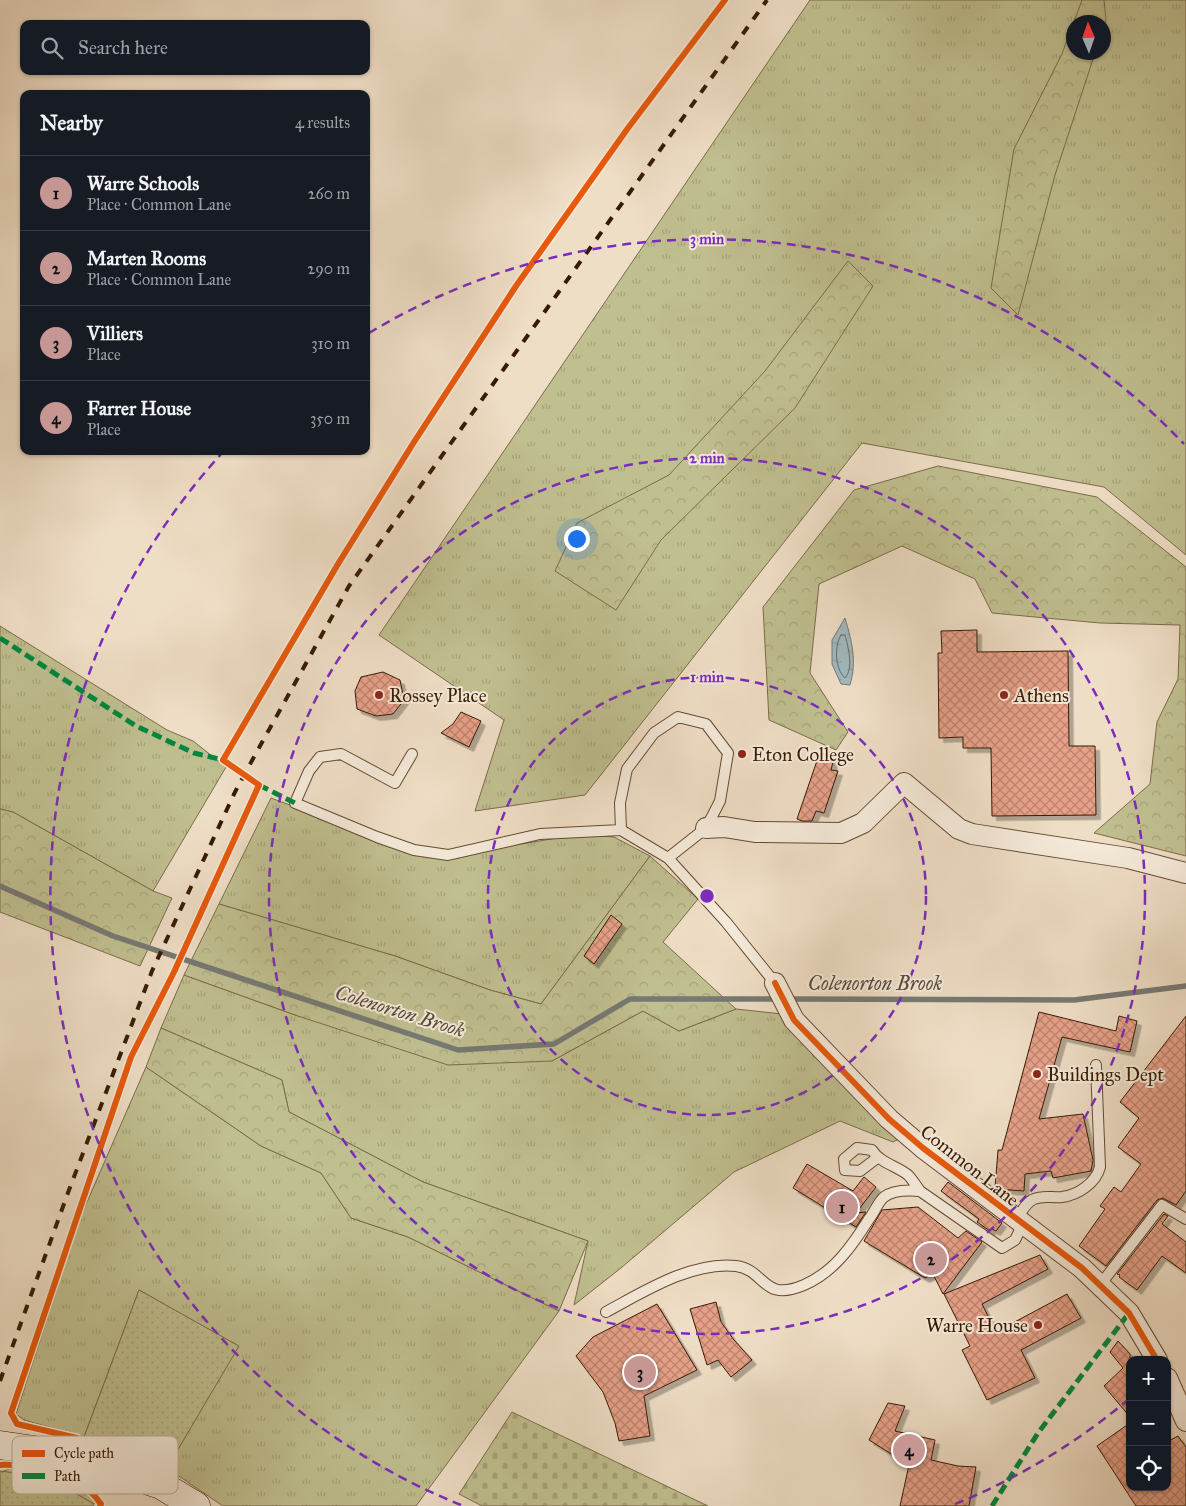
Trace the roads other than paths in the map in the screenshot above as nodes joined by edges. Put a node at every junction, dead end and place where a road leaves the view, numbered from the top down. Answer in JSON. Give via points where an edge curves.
{"nodes":[{"id":1,"x":412,"y":754,"type":"dead end"},
{"id":2,"x":706,"y":828,"type":"junction"},
{"id":3,"x":621,"y":830,"type":"junction"},
{"id":4,"x":668,"y":858,"type":"junction"},
{"id":5,"x":1186,"y":873,"type":"edge"},
{"id":6,"x":775,"y":983,"type":"joint"},
{"id":7,"x":1096,"y":1065,"type":"dead end"},
{"id":8,"x":877,"y":1158,"type":"dead end"},
{"id":9,"x":920,"y":1191,"type":"junction"},
{"id":10,"x":1186,"y":1219,"type":"edge"},
{"id":11,"x":1020,"y":1222,"type":"junction"},
{"id":12,"x":1100,"y":1285,"type":"junction"},
{"id":13,"x":606,"y":1312,"type":"dead end"},
{"id":14,"x":1155,"y":1356,"type":"edge"},
{"id":15,"x":1171,"y":1387,"type":"edge"},
{"id":16,"x":1186,"y":1421,"type":"edge"},
{"id":17,"x":176,"y":1494,"type":"edge"},
{"id":18,"x":196,"y":1506,"type":"edge"}],
"edges":[{"from":1,"to":3,"type":"lane","via":[[395,783],[341,754],[320,757],[309,771],[295,803],[377,838],[414,850],[448,855],[540,834]]},
{"from":2,"to":3,"type":"lane","via":[[720,800],[728,753],[706,724],[678,717],[654,733],[627,769],[620,803]]},
{"from":2,"to":4,"type":"lane"},
{"from":2,"to":5,"type":"street","via":[[841,833],[863,823],[904,783],[960,829],[972,834],[1128,858]]},
{"from":3,"to":4,"type":"lane"},
{"from":4,"to":6,"type":"lane"},
{"from":6,"to":11,"type":"street","name":"Common Lane","via":[[794,1020],[889,1119]]},
{"from":7,"to":11,"type":"lane","via":[[1098,1175],[1076,1193],[1029,1201]]},
{"from":8,"to":9,"type":"lane","via":[[909,1176]]},
{"from":9,"to":11,"type":"lane","via":[[1002,1248],[1016,1240]]},
{"from":9,"to":13,"type":"lane","via":[[906,1189],[884,1197],[850,1248],[824,1275],[803,1286],[784,1291],[771,1289],[757,1276],[739,1267],[706,1268],[668,1280]]},
{"from":10,"to":12,"type":"lane","via":[[1162,1205]]},
{"from":11,"to":12,"type":"street","name":"Common Lane"},
{"from":12,"to":14,"type":"street","name":"Common Lane","via":[[1128,1313]]},
{"from":15,"to":16,"type":"street"},
{"from":17,"to":18,"type":"main road"}]}
